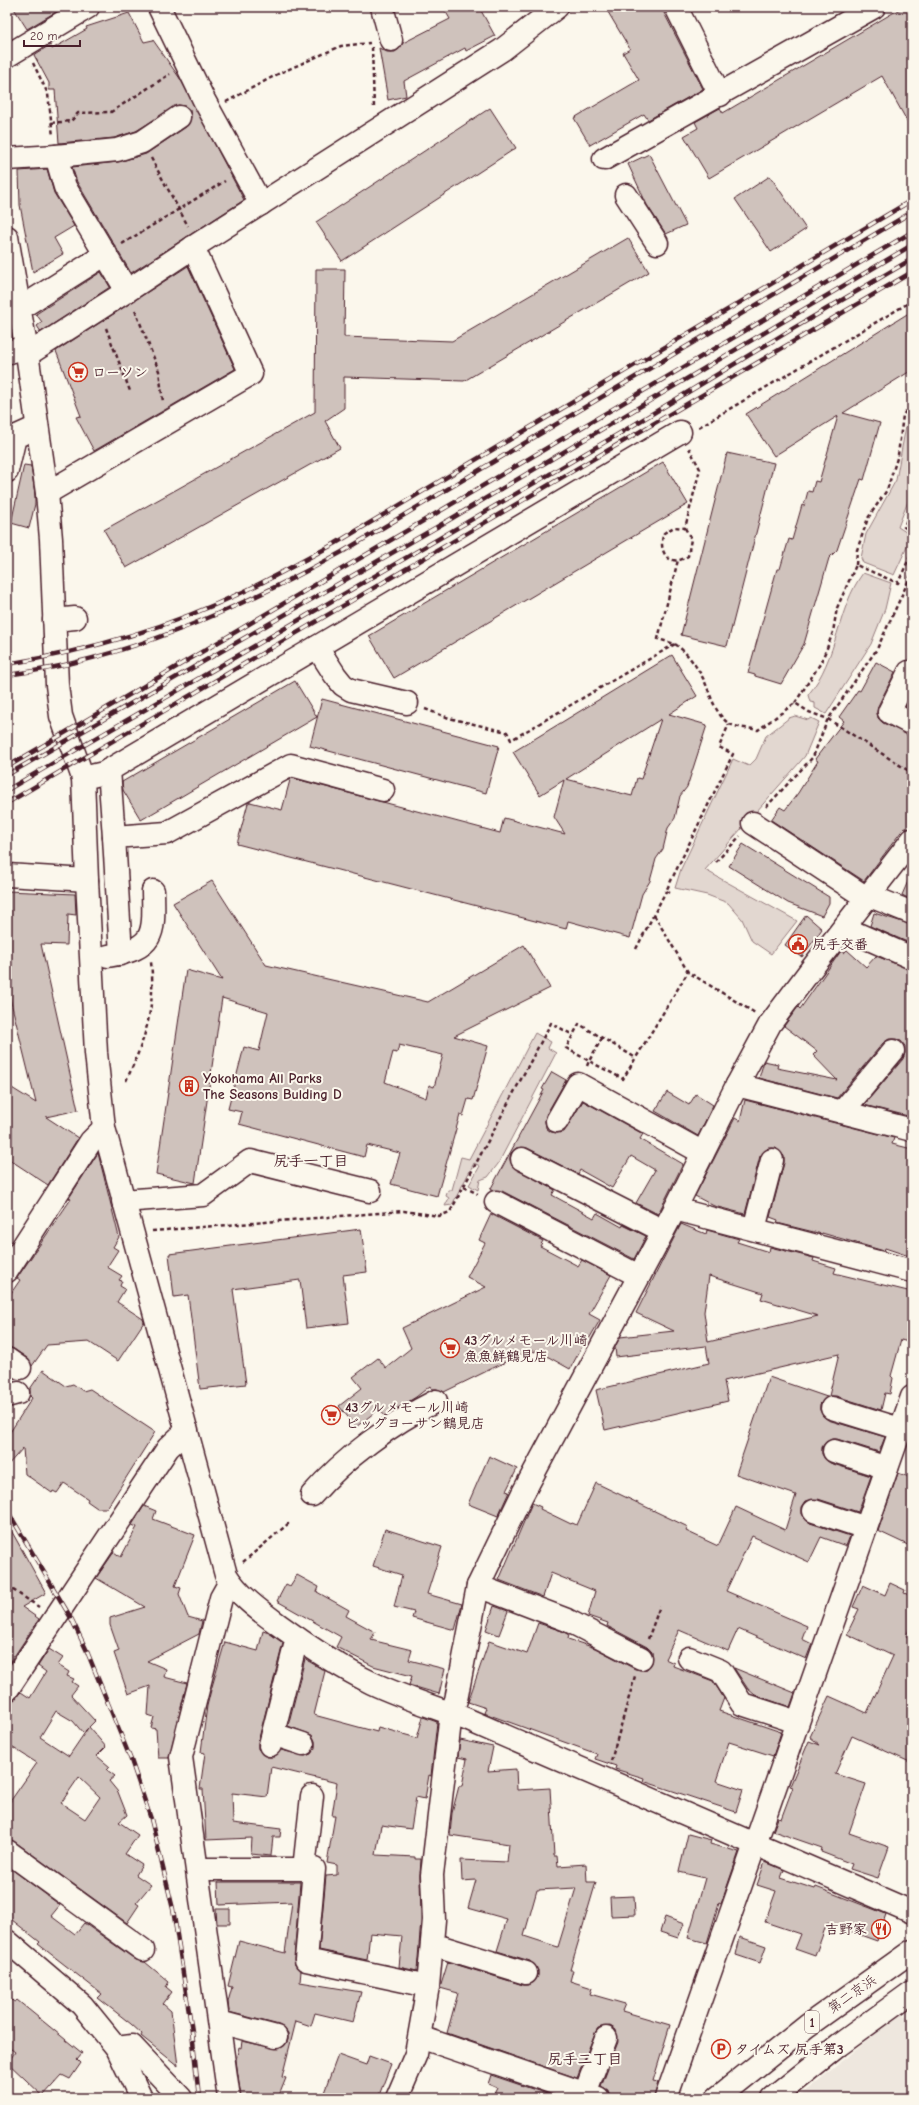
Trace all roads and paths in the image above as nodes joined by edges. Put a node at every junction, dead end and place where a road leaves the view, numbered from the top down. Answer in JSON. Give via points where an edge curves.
{"nodes":[{"id":1,"x":88,"y":7,"type":"edge"},
{"id":2,"x":159,"y":7,"type":"edge"},
{"id":3,"x":382,"y":7,"type":"edge"},
{"id":4,"x":676,"y":7,"type":"edge"},
{"id":5,"x":874,"y":7,"type":"edge"},
{"id":6,"x":547,"y":18,"type":"edge"},
{"id":7,"x":391,"y":40,"type":"dead end"},
{"id":8,"x":7,"y":56,"type":"edge"},
{"id":9,"x":32,"y":60,"type":"dead end"},
{"id":10,"x":186,"y":63,"type":"junction"},
{"id":11,"x":720,"y":95,"type":"junction"},
{"id":12,"x":210,"y":110,"type":"junction"},
{"id":13,"x":179,"y":117,"type":"dead end"},
{"id":14,"x":375,"y":131,"type":"junction"},
{"id":15,"x":142,"y":142,"type":"junction"},
{"id":16,"x":56,"y":156,"type":"junction"},
{"id":17,"x":7,"y":159,"type":"edge"},
{"id":18,"x":604,"y":159,"type":"dead end"},
{"id":19,"x":242,"y":170,"type":"junction"},
{"id":20,"x":626,"y":195,"type":"dead end"},
{"id":21,"x":261,"y":204,"type":"junction"},
{"id":22,"x":178,"y":208,"type":"junction"},
{"id":23,"x":7,"y":237,"type":"edge"},
{"id":24,"x":657,"y":243,"type":"dead end"},
{"id":25,"x":195,"y":245,"type":"junction"},
{"id":26,"x":106,"y":254,"type":"junction"},
{"id":27,"x":127,"y":291,"type":"junction"},
{"id":28,"x":912,"y":300,"type":"edge"},
{"id":29,"x":19,"y":309,"type":"junction"},
{"id":30,"x":99,"y":309,"type":"junction"},
{"id":31,"x":20,"y":351,"type":"edge"},
{"id":32,"x":130,"y":391,"type":"dead end"},
{"id":33,"x":912,"y":403,"type":"edge"},
{"id":34,"x":166,"y":422,"type":"junction"},
{"id":35,"x":36,"y":427,"type":"junction"},
{"id":36,"x":682,"y":435,"type":"junction"},
{"id":37,"x":7,"y":471,"type":"edge"},
{"id":38,"x":47,"y":493,"type":"junction"},
{"id":39,"x":912,"y":507,"type":"edge"},
{"id":40,"x":685,"y":528,"type":"junction"},
{"id":41,"x":912,"y":531,"type":"edge"},
{"id":42,"x":912,"y":552,"type":"edge"},
{"id":43,"x":678,"y":560,"type":"junction"},
{"id":44,"x":856,"y":565,"type":"junction"},
{"id":45,"x":912,"y":573,"type":"edge"},
{"id":46,"x":675,"y":644,"type":"junction"},
{"id":47,"x":317,"y":647,"type":"junction"},
{"id":48,"x":912,"y":673,"type":"edge"},
{"id":49,"x":407,"y":703,"type":"joint"},
{"id":50,"x":795,"y":703,"type":"junction"},
{"id":51,"x":828,"y":719,"type":"junction"},
{"id":52,"x":729,"y":724,"type":"junction"},
{"id":53,"x":912,"y":724,"type":"edge"},
{"id":54,"x":109,"y":770,"type":"junction"},
{"id":55,"x":912,"y":773,"type":"edge"},
{"id":56,"x":83,"y":778,"type":"junction"},
{"id":57,"x":382,"y":790,"type":"dead end"},
{"id":58,"x":753,"y":823,"type":"junction"},
{"id":59,"x":114,"y":837,"type":"junction"},
{"id":60,"x":912,"y":840,"type":"edge"},
{"id":61,"x":716,"y":862,"type":"dead end"},
{"id":62,"x":7,"y":875,"type":"edge"},
{"id":63,"x":87,"y":880,"type":"junction"},
{"id":64,"x":153,"y":891,"type":"dead end"},
{"id":65,"x":666,"y":891,"type":"junction"},
{"id":66,"x":670,"y":893,"type":"dead end"},
{"id":67,"x":870,"y":896,"type":"junction"},
{"id":68,"x":912,"y":913,"type":"edge"},
{"id":69,"x":654,"y":915,"type":"junction"},
{"id":70,"x":844,"y":928,"type":"junction"},
{"id":71,"x":636,"y":949,"type":"dead end"},
{"id":72,"x":127,"y":952,"type":"junction"},
{"id":73,"x":912,"y":958,"type":"edge"},
{"id":74,"x":91,"y":959,"type":"junction"},
{"id":75,"x":688,"y":972,"type":"junction"},
{"id":76,"x":760,"y":1007,"type":"dead end"},
{"id":77,"x":573,"y":1035,"type":"junction"},
{"id":78,"x":602,"y":1038,"type":"junction"},
{"id":79,"x":893,"y":1051,"type":"dead end"},
{"id":80,"x":636,"y":1058,"type":"junction"},
{"id":81,"x":590,"y":1061,"type":"junction"},
{"id":82,"x":126,"y":1081,"type":"dead end"},
{"id":83,"x":578,"y":1084,"type":"junction"},
{"id":84,"x":737,"y":1085,"type":"junction"},
{"id":85,"x":842,"y":1112,"type":"junction"},
{"id":86,"x":557,"y":1121,"type":"dead end"},
{"id":87,"x":104,"y":1128,"type":"junction"},
{"id":88,"x":912,"y":1130,"type":"edge"},
{"id":89,"x":703,"y":1153,"type":"junction"},
{"id":90,"x":522,"y":1158,"type":"dead end"},
{"id":91,"x":772,"y":1160,"type":"dead end"},
{"id":92,"x":370,"y":1191,"type":"dead end"},
{"id":93,"x":123,"y":1201,"type":"junction"},
{"id":94,"x":496,"y":1202,"type":"dead end"},
{"id":95,"x":675,"y":1208,"type":"junction"},
{"id":96,"x":754,"y":1229,"type":"junction"},
{"id":97,"x":663,"y":1231,"type":"junction"},
{"id":98,"x":132,"y":1233,"type":"junction"},
{"id":99,"x":7,"y":1271,"type":"edge"},
{"id":100,"x":912,"y":1271,"type":"edge"},
{"id":101,"x":640,"y":1276,"type":"junction"},
{"id":102,"x":912,"y":1397,"type":"edge"},
{"id":103,"x":436,"y":1401,"type":"dead end"},
{"id":104,"x":832,"y":1408,"type":"dead end"},
{"id":105,"x":900,"y":1429,"type":"junction"},
{"id":106,"x":187,"y":1430,"type":"junction"},
{"id":107,"x":834,"y":1451,"type":"dead end"},
{"id":108,"x":887,"y":1468,"type":"junction"},
{"id":109,"x":312,"y":1495,"type":"dead end"},
{"id":110,"x":814,"y":1511,"type":"dead end"},
{"id":111,"x":287,"y":1520,"type":"dead end"},
{"id":112,"x":866,"y":1528,"type":"junction"},
{"id":113,"x":241,"y":1563,"type":"dead end"},
{"id":114,"x":230,"y":1582,"type":"junction"},
{"id":115,"x":7,"y":1586,"type":"edge"},
{"id":116,"x":478,"y":1586,"type":"junction"},
{"id":117,"x":660,"y":1606,"type":"dead end"},
{"id":118,"x":56,"y":1619,"type":"junction"},
{"id":119,"x":297,"y":1638,"type":"junction"},
{"id":120,"x":640,"y":1658,"type":"junction"},
{"id":121,"x":689,"y":1658,"type":"dead end"},
{"id":122,"x":7,"y":1690,"type":"edge"},
{"id":123,"x":451,"y":1713,"type":"junction"},
{"id":124,"x":797,"y":1722,"type":"junction"},
{"id":125,"x":303,"y":1744,"type":"dead end"},
{"id":126,"x":605,"y":1779,"type":"junction"},
{"id":127,"x":312,"y":1796,"type":"dead end"},
{"id":128,"x":754,"y":1843,"type":"junction"},
{"id":129,"x":7,"y":1851,"type":"edge"},
{"id":130,"x":304,"y":1868,"type":"junction"},
{"id":131,"x":198,"y":1870,"type":"junction"},
{"id":132,"x":912,"y":1912,"type":"edge"},
{"id":133,"x":7,"y":1941,"type":"edge"},
{"id":134,"x":432,"y":1944,"type":"junction"},
{"id":135,"x":143,"y":1950,"type":"dead end"},
{"id":136,"x":912,"y":1951,"type":"edge"},
{"id":137,"x":526,"y":1974,"type":"dead end"},
{"id":138,"x":428,"y":1986,"type":"junction"},
{"id":139,"x":912,"y":1992,"type":"edge"},
{"id":140,"x":219,"y":2022,"type":"junction"},
{"id":141,"x":276,"y":2037,"type":"dead end"},
{"id":142,"x":420,"y":2037,"type":"junction"},
{"id":143,"x":606,"y":2038,"type":"dead end"},
{"id":144,"x":117,"y":2048,"type":"junction"},
{"id":145,"x":592,"y":2096,"type":"edge"},
{"id":146,"x":140,"y":2098,"type":"edge"},
{"id":147,"x":181,"y":2098,"type":"edge"},
{"id":148,"x":229,"y":2098,"type":"edge"},
{"id":149,"x":397,"y":2098,"type":"edge"},
{"id":150,"x":666,"y":2098,"type":"edge"},
{"id":151,"x":717,"y":2098,"type":"edge"},
{"id":152,"x":773,"y":2098,"type":"edge"}],
"edges":[{"from":1,"to":8,"type":"main road"},
{"from":2,"to":10,"type":"main road"},
{"from":3,"to":7,"type":"main road"},
{"from":4,"to":11,"type":"main road"},
{"from":5,"to":11,"type":"main road"},
{"from":6,"to":14,"type":"main road","via":[[502,50]]},
{"from":9,"to":10,"type":"path","via":[[48,94],[51,124],[71,121],[78,113],[111,112]]},
{"from":10,"to":12,"type":"main road"},
{"from":11,"to":18,"type":"main road"},
{"from":12,"to":14,"type":"path","via":[[278,74],[341,46],[372,43]]},
{"from":12,"to":19,"type":"main road"},
{"from":13,"to":15,"type":"main road"},
{"from":14,"to":21,"type":"main road"},
{"from":15,"to":16,"type":"main road","via":[[117,150]]},
{"from":15,"to":22,"type":"path"},
{"from":16,"to":17,"type":"main road"},
{"from":16,"to":26,"type":"main road","via":[[65,187]]},
{"from":19,"to":21,"type":"main road"},
{"from":19,"to":22,"type":"path"},
{"from":20,"to":24,"type":"main road"},
{"from":21,"to":25,"type":"main road"},
{"from":22,"to":25,"type":"path"},
{"from":22,"to":26,"type":"path"},
{"from":23,"to":29,"type":"main road"},
{"from":25,"to":27,"type":"main road"},
{"from":25,"to":34,"type":"main road","via":[[251,374]]},
{"from":26,"to":27,"type":"main road"},
{"from":26,"to":29,"type":"main road"},
{"from":27,"to":30,"type":"main road"},
{"from":27,"to":34,"type":"path","via":[[159,371]]},
{"from":28,"to":36,"type":"path"},
{"from":29,"to":31,"type":"main road"},
{"from":30,"to":31,"type":"main road"},
{"from":30,"to":32,"type":"path"},
{"from":31,"to":35,"type":"main road"},
{"from":33,"to":44,"type":"path","via":[[903,415],[898,455],[887,490],[868,518],[857,550]]},
{"from":34,"to":38,"type":"main road"},
{"from":35,"to":37,"type":"main road","via":[[15,437]]},
{"from":35,"to":38,"type":"main road"},
{"from":36,"to":40,"type":"path","via":[[700,469]]},
{"from":36,"to":47,"type":"main road"},
{"from":38,"to":56,"type":"main road","via":[[65,619],[57,685],[60,716]]},
{"from":39,"to":41,"type":"path","via":[[904,527]]},
{"from":40,"to":43,"type":"path","via":[[691,539],[690,548],[688,556]]},
{"from":40,"to":43,"type":"path","via":[[674,528],[664,533],[662,540],[661,548],[667,557]]},
{"from":42,"to":44,"type":"path","via":[[898,583]]},
{"from":43,"to":46,"type":"path","via":[[658,639]]},
{"from":44,"to":50,"type":"path","via":[[837,608],[834,632],[820,664]]},
{"from":45,"to":51,"type":"path","via":[[877,649]]},
{"from":46,"to":49,"type":"path","via":[[511,740],[507,732],[449,718]]},
{"from":46,"to":52,"type":"path","via":[[684,650],[693,663],[704,680],[715,706]]},
{"from":47,"to":49,"type":"main road","via":[[343,685],[351,690]]},
{"from":47,"to":54,"type":"main road"},
{"from":48,"to":53,"type":"main road","via":[[910,672],[889,712]]},
{"from":50,"to":51,"type":"path"},
{"from":50,"to":52,"type":"path","via":[[758,730]]},
{"from":51,"to":55,"type":"path"},
{"from":51,"to":58,"type":"path","via":[[813,757]]},
{"from":52,"to":65,"type":"path","via":[[718,747],[733,754]]},
{"from":54,"to":56,"type":"main road"},
{"from":54,"to":59,"type":"main road"},
{"from":56,"to":63,"type":"main road"},
{"from":57,"to":59,"type":"main road","via":[[291,765],[167,833]]},
{"from":58,"to":61,"type":"path"},
{"from":58,"to":67,"type":"main road","via":[[859,893]]},
{"from":59,"to":72,"type":"main road"},
{"from":60,"to":67,"type":"main road"},
{"from":62,"to":63,"type":"main road"},
{"from":63,"to":74,"type":"main road"},
{"from":64,"to":72,"type":"main road","via":[[154,924],[148,940]]},
{"from":65,"to":66,"type":"path"},
{"from":65,"to":69,"type":"path"},
{"from":67,"to":68,"type":"main road"},
{"from":67,"to":70,"type":"main road"},
{"from":69,"to":71,"type":"path"},
{"from":69,"to":75,"type":"path"},
{"from":70,"to":73,"type":"main road"},
{"from":70,"to":84,"type":"main road","via":[[770,1024]]},
{"from":72,"to":74,"type":"main road"},
{"from":72,"to":82,"type":"path","via":[[134,967],[150,961],[153,998],[143,1040]]},
{"from":74,"to":87,"type":"main road","via":[[96,1053]]},
{"from":75,"to":76,"type":"path","via":[[755,1013]]},
{"from":75,"to":80,"type":"path"},
{"from":77,"to":78,"type":"path","via":[[579,1024]]},
{"from":77,"to":81,"type":"path","via":[[566,1048]]},
{"from":77,"to":98,"type":"path","via":[[551,1023],[450,1212],[439,1216],[404,1211]]},
{"from":78,"to":80,"type":"path"},
{"from":78,"to":81,"type":"path"},
{"from":79,"to":85,"type":"main road"},
{"from":80,"to":81,"type":"path","via":[[623,1079]]},
{"from":81,"to":83,"type":"path"},
{"from":83,"to":86,"type":"main road"},
{"from":83,"to":89,"type":"main road"},
{"from":84,"to":85,"type":"main road"},
{"from":84,"to":89,"type":"main road"},
{"from":85,"to":88,"type":"main road"},
{"from":87,"to":93,"type":"main road"},
{"from":87,"to":99,"type":"main road","via":[[91,1141]]},
{"from":89,"to":95,"type":"main road"},
{"from":90,"to":97,"type":"main road"},
{"from":91,"to":96,"type":"main road"},
{"from":92,"to":93,"type":"main road","via":[[250,1161],[203,1195]]},
{"from":93,"to":98,"type":"main road"},
{"from":94,"to":101,"type":"main road"},
{"from":95,"to":96,"type":"main road"},
{"from":95,"to":97,"type":"main road"},
{"from":96,"to":100,"type":"main road"},
{"from":97,"to":101,"type":"main road"},
{"from":98,"to":106,"type":"main road"},
{"from":101,"to":116,"type":"main road","via":[[526,1488],[491,1545]]},
{"from":102,"to":105,"type":"main road"},
{"from":103,"to":109,"type":"main road","via":[[404,1417],[328,1477]]},
{"from":104,"to":105,"type":"main road"},
{"from":105,"to":108,"type":"main road"},
{"from":106,"to":114,"type":"main road"},
{"from":106,"to":118,"type":"main road","via":[[168,1448]]},
{"from":107,"to":108,"type":"main road"},
{"from":108,"to":112,"type":"main road"},
{"from":110,"to":112,"type":"main road"},
{"from":111,"to":113,"type":"path","via":[[288,1524]]},
{"from":112,"to":124,"type":"main road","via":[[838,1591]]},
{"from":114,"to":119,"type":"main road","via":[[260,1611]]},
{"from":114,"to":131,"type":"main road","via":[[221,1598],[181,1757]]},
{"from":115,"to":118,"type":"path"},
{"from":116,"to":120,"type":"main road","via":[[567,1620]]},
{"from":116,"to":123,"type":"main road","via":[[456,1700]]},
{"from":117,"to":120,"type":"path"},
{"from":118,"to":122,"type":"main road"},
{"from":119,"to":123,"type":"main road","via":[[371,1683]]},
{"from":119,"to":125,"type":"main road","via":[[271,1740]]},
{"from":120,"to":126,"type":"path"},
{"from":121,"to":124,"type":"main road","via":[[721,1671],[742,1704]]},
{"from":123,"to":126,"type":"main road"},
{"from":123,"to":134,"type":"main road","via":[[432,1874]]},
{"from":124,"to":128,"type":"main road"},
{"from":126,"to":128,"type":"main road"},
{"from":127,"to":130,"type":"main road"},
{"from":128,"to":132,"type":"main road"},
{"from":128,"to":150,"type":"main road"},
{"from":129,"to":135,"type":"main road"},
{"from":130,"to":131,"type":"main road"},
{"from":130,"to":138,"type":"main road","via":[[314,1869],[306,1960]]},
{"from":131,"to":140,"type":"main road"},
{"from":133,"to":144,"type":"main road","via":[[82,2005]]},
{"from":134,"to":137,"type":"main road"},
{"from":134,"to":138,"type":"main road"},
{"from":136,"to":151,"type":"main road","name":"第二京浜","number":"1","via":[[807,2026]]},
{"from":138,"to":142,"type":"main road"},
{"from":139,"to":152,"type":"main road","via":[[839,2045]]},
{"from":140,"to":141,"type":"main road"},
{"from":140,"to":148,"type":"main road"},
{"from":142,"to":145,"type":"main road"},
{"from":142,"to":149,"type":"main road","via":[[416,2054]]},
{"from":143,"to":145,"type":"main road"},
{"from":144,"to":146,"type":"main road"},
{"from":144,"to":147,"type":"main road","via":[[132,2046]]}]}
